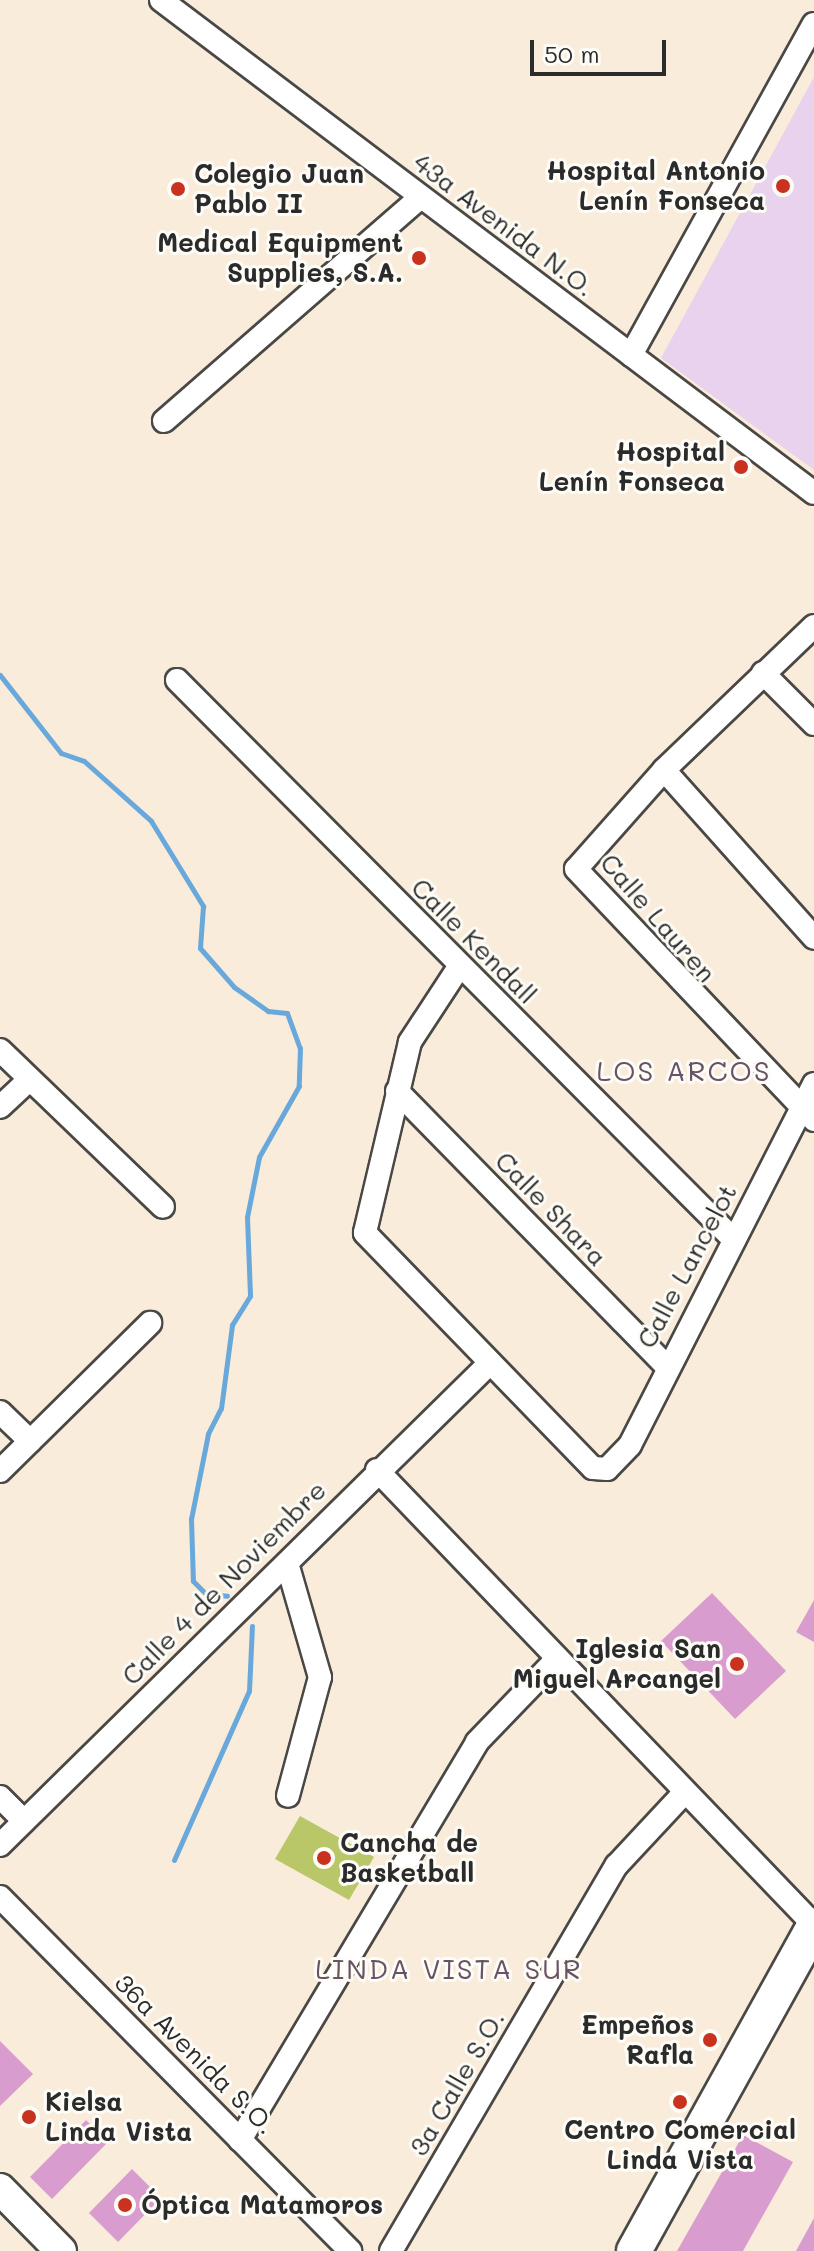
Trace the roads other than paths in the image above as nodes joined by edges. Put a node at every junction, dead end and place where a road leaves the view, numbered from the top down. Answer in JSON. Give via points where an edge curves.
{"nodes":[{"id":1,"x":161,"y":0,"type":"edge"},
{"id":2,"x":814,"y":24,"type":"edge"},
{"id":3,"x":421,"y":197,"type":"junction"},
{"id":4,"x":631,"y":355,"type":"junction"},
{"id":5,"x":164,"y":421,"type":"dead end"},
{"id":6,"x":814,"y":493,"type":"edge"},
{"id":7,"x":814,"y":626,"type":"edge"},
{"id":8,"x":763,"y":673,"type":"junction"},
{"id":9,"x":177,"y":680,"type":"dead end"},
{"id":10,"x":814,"y":724,"type":"edge"},
{"id":11,"x":664,"y":770,"type":"junction"},
{"id":12,"x":814,"y":938,"type":"edge"},
{"id":13,"x":459,"y":967,"type":"junction"},
{"id":14,"x":0,"y":1050,"type":"edge"},
{"id":15,"x":29,"y":1080,"type":"junction"},
{"id":16,"x":814,"y":1084,"type":"edge"},
{"id":17,"x":397,"y":1091,"type":"junction"},
{"id":18,"x":0,"y":1107,"type":"edge"},
{"id":19,"x":807,"y":1117,"type":"edge"},
{"id":20,"x":163,"y":1207,"type":"dead end"},
{"id":21,"x":734,"y":1240,"type":"junction"},
{"id":22,"x":150,"y":1323,"type":"dead end"},
{"id":23,"x":489,"y":1364,"type":"junction"},
{"id":24,"x":666,"y":1366,"type":"junction"},
{"id":25,"x":0,"y":1412,"type":"edge"},
{"id":26,"x":30,"y":1441,"type":"junction"},
{"id":27,"x":377,"y":1470,"type":"junction"},
{"id":28,"x":0,"y":1471,"type":"edge"},
{"id":29,"x":287,"y":1563,"type":"junction"},
{"id":30,"x":554,"y":1662,"type":"junction"},
{"id":31,"x":685,"y":1792,"type":"junction"},
{"id":32,"x":288,"y":1796,"type":"dead end"},
{"id":33,"x":0,"y":1797,"type":"edge"},
{"id":34,"x":24,"y":1821,"type":"junction"},
{"id":35,"x":0,"y":1845,"type":"edge"},
{"id":36,"x":0,"y":1897,"type":"edge"},
{"id":37,"x":814,"y":1925,"type":"edge"},
{"id":38,"x":804,"y":1967,"type":"edge"},
{"id":39,"x":240,"y":2140,"type":"junction"},
{"id":40,"x":0,"y":2189,"type":"edge"},
{"id":41,"x":61,"y":2251,"type":"edge"},
{"id":42,"x":350,"y":2251,"type":"edge"},
{"id":43,"x":391,"y":2251,"type":"edge"},
{"id":44,"x":634,"y":2251,"type":"edge"}],
"edges":[{"from":1,"to":3,"type":"street","name":"43a Avenida N.O."},
{"from":2,"to":4,"type":"street"},
{"from":3,"to":4,"type":"street","name":"43a Avenida N.O."},
{"from":3,"to":5,"type":"street"},
{"from":4,"to":6,"type":"street","name":"43a Avenida N.O."},
{"from":7,"to":8,"type":"street","name":"Calle Lauren"},
{"from":8,"to":10,"type":"street"},
{"from":8,"to":11,"type":"street","name":"Calle Lauren"},
{"from":9,"to":13,"type":"street","name":"Calle Kendall"},
{"from":11,"to":12,"type":"street"},
{"from":11,"to":19,"type":"street","name":"Calle Lauren","via":[[576,869]]},
{"from":13,"to":17,"type":"street","via":[[425,1012]]},
{"from":13,"to":21,"type":"street","name":"Calle Kendall"},
{"from":14,"to":15,"type":"street"},
{"from":15,"to":18,"type":"street"},
{"from":15,"to":20,"type":"street"},
{"from":16,"to":19,"type":"street","name":"Calle Lancelot"},
{"from":17,"to":23,"type":"street","via":[[365,1233]]},
{"from":17,"to":24,"type":"street","name":"Calle Shara"},
{"from":19,"to":21,"type":"street","name":"Calle Lancelot"},
{"from":21,"to":24,"type":"street","name":"Calle Lancelot"},
{"from":22,"to":26,"type":"street"},
{"from":23,"to":24,"type":"street","name":"Calle Lancelot","via":[[578,1459],[607,1469],[630,1445]]},
{"from":23,"to":27,"type":"street","name":"Calle 4 de Noviembre"},
{"from":25,"to":26,"type":"street"},
{"from":26,"to":28,"type":"street"},
{"from":27,"to":29,"type":"street","name":"Calle 4 de Noviembre"},
{"from":27,"to":30,"type":"street"},
{"from":29,"to":32,"type":"street","via":[[320,1677]]},
{"from":29,"to":34,"type":"street","name":"Calle 4 de Noviembre"},
{"from":30,"to":31,"type":"street"},
{"from":30,"to":39,"type":"street","via":[[477,1742]]},
{"from":31,"to":37,"type":"street"},
{"from":31,"to":43,"type":"street","name":"3a Calle S.O.","via":[[617,1865]]},
{"from":33,"to":34,"type":"street"},
{"from":34,"to":35,"type":"street","name":"Calle 4 de Noviembre"},
{"from":36,"to":39,"type":"street","name":"36a Avenida S.O."},
{"from":37,"to":38,"type":"main road"},
{"from":38,"to":44,"type":"main road"},
{"from":39,"to":42,"type":"street","name":"36a Avenida S.O."},
{"from":40,"to":41,"type":"main road"}]}
